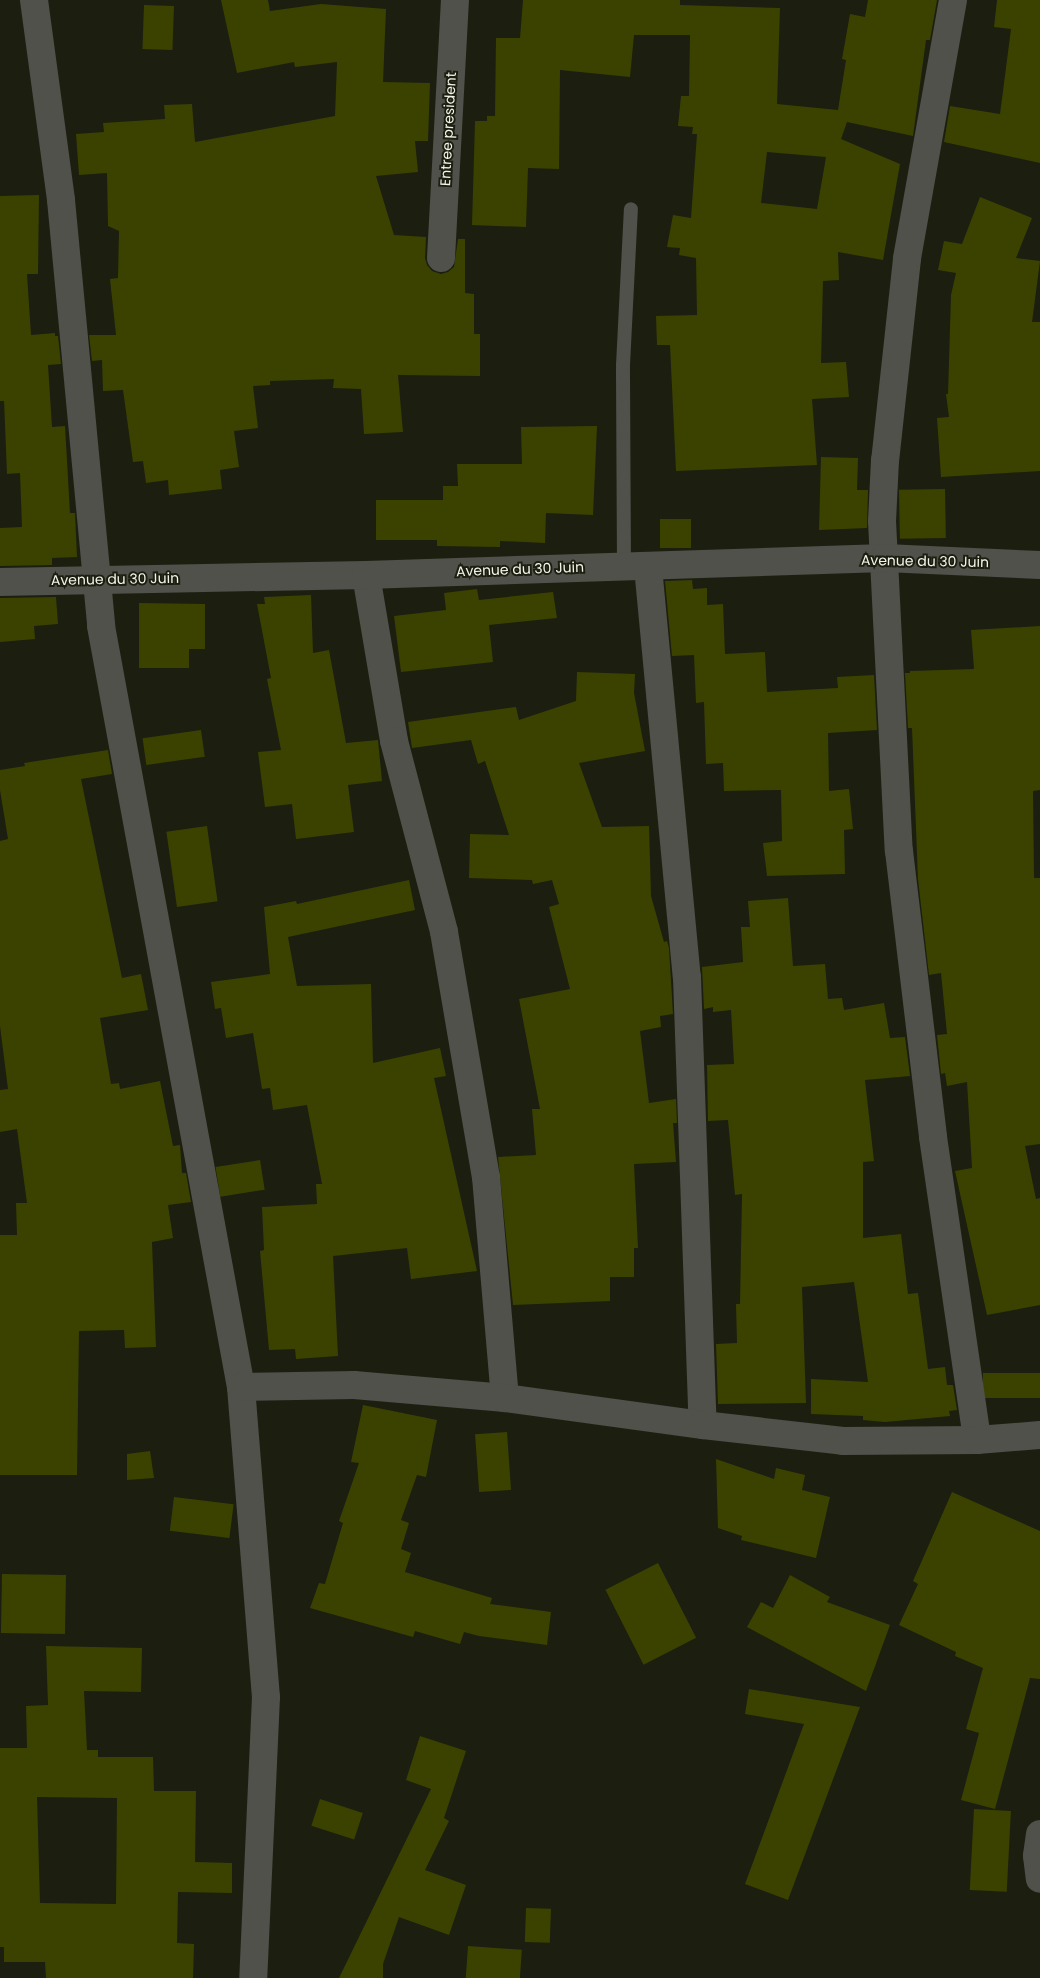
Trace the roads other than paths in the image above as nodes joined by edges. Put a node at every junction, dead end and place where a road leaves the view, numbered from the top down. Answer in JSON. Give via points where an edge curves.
{"nodes":[{"id":1,"x":34,"y":0,"type":"edge"},
{"id":2,"x":455,"y":0,"type":"edge"},
{"id":3,"x":953,"y":0,"type":"edge"},
{"id":4,"x":631,"y":209,"type":"dead end"},
{"id":5,"x":441,"y":258,"type":"dead end"},
{"id":6,"x":885,"y":558,"type":"junction"},
{"id":7,"x":1040,"y":565,"type":"edge"},
{"id":8,"x":636,"y":566,"type":"junction"},
{"id":9,"x":366,"y":575,"type":"junction"},
{"id":10,"x":95,"y":579,"type":"junction"},
{"id":11,"x":0,"y":582,"type":"edge"},
{"id":12,"x":240,"y":1387,"type":"junction"},
{"id":13,"x":505,"y":1398,"type":"junction"},
{"id":14,"x":703,"y":1425,"type":"junction"},
{"id":15,"x":1040,"y":1435,"type":"edge"},
{"id":16,"x":977,"y":1440,"type":"junction"},
{"id":17,"x":1040,"y":1834,"type":"edge"},
{"id":18,"x":1040,"y":1879,"type":"edge"},
{"id":19,"x":253,"y":1978,"type":"edge"}],
"edges":[{"from":1,"to":10,"type":"street","via":[[61,200]]},
{"from":2,"to":5,"type":"street","name":"Entree president"},
{"from":3,"to":6,"type":"street","via":[[907,259],[885,460],[882,521]]},
{"from":4,"to":8,"type":"lane","via":[[623,365]]},
{"from":6,"to":7,"type":"street","name":"Avenue du 30 Juin"},
{"from":6,"to":8,"type":"street","name":"Avenue du 30 Juin"},
{"from":6,"to":16,"type":"street","via":[[899,851],[933,1136]]},
{"from":8,"to":9,"type":"street","name":"Avenue du 30 Juin"},
{"from":8,"to":14,"type":"street","via":[[687,977]]},
{"from":9,"to":10,"type":"street","name":"Avenue du 30 Juin"},
{"from":9,"to":13,"type":"street","via":[[394,741],[444,932],[482,1157]]},
{"from":10,"to":11,"type":"street","name":"Avenue du 30 Juin"},
{"from":10,"to":12,"type":"street","via":[[110,678]]},
{"from":12,"to":13,"type":"street","via":[[354,1385]]},
{"from":12,"to":19,"type":"street","via":[[266,1697]]},
{"from":13,"to":14,"type":"street"},
{"from":14,"to":16,"type":"street","via":[[843,1441]]},
{"from":15,"to":16,"type":"street"},
{"from":17,"to":18,"type":"street","via":[[1037,1856]]}]}
